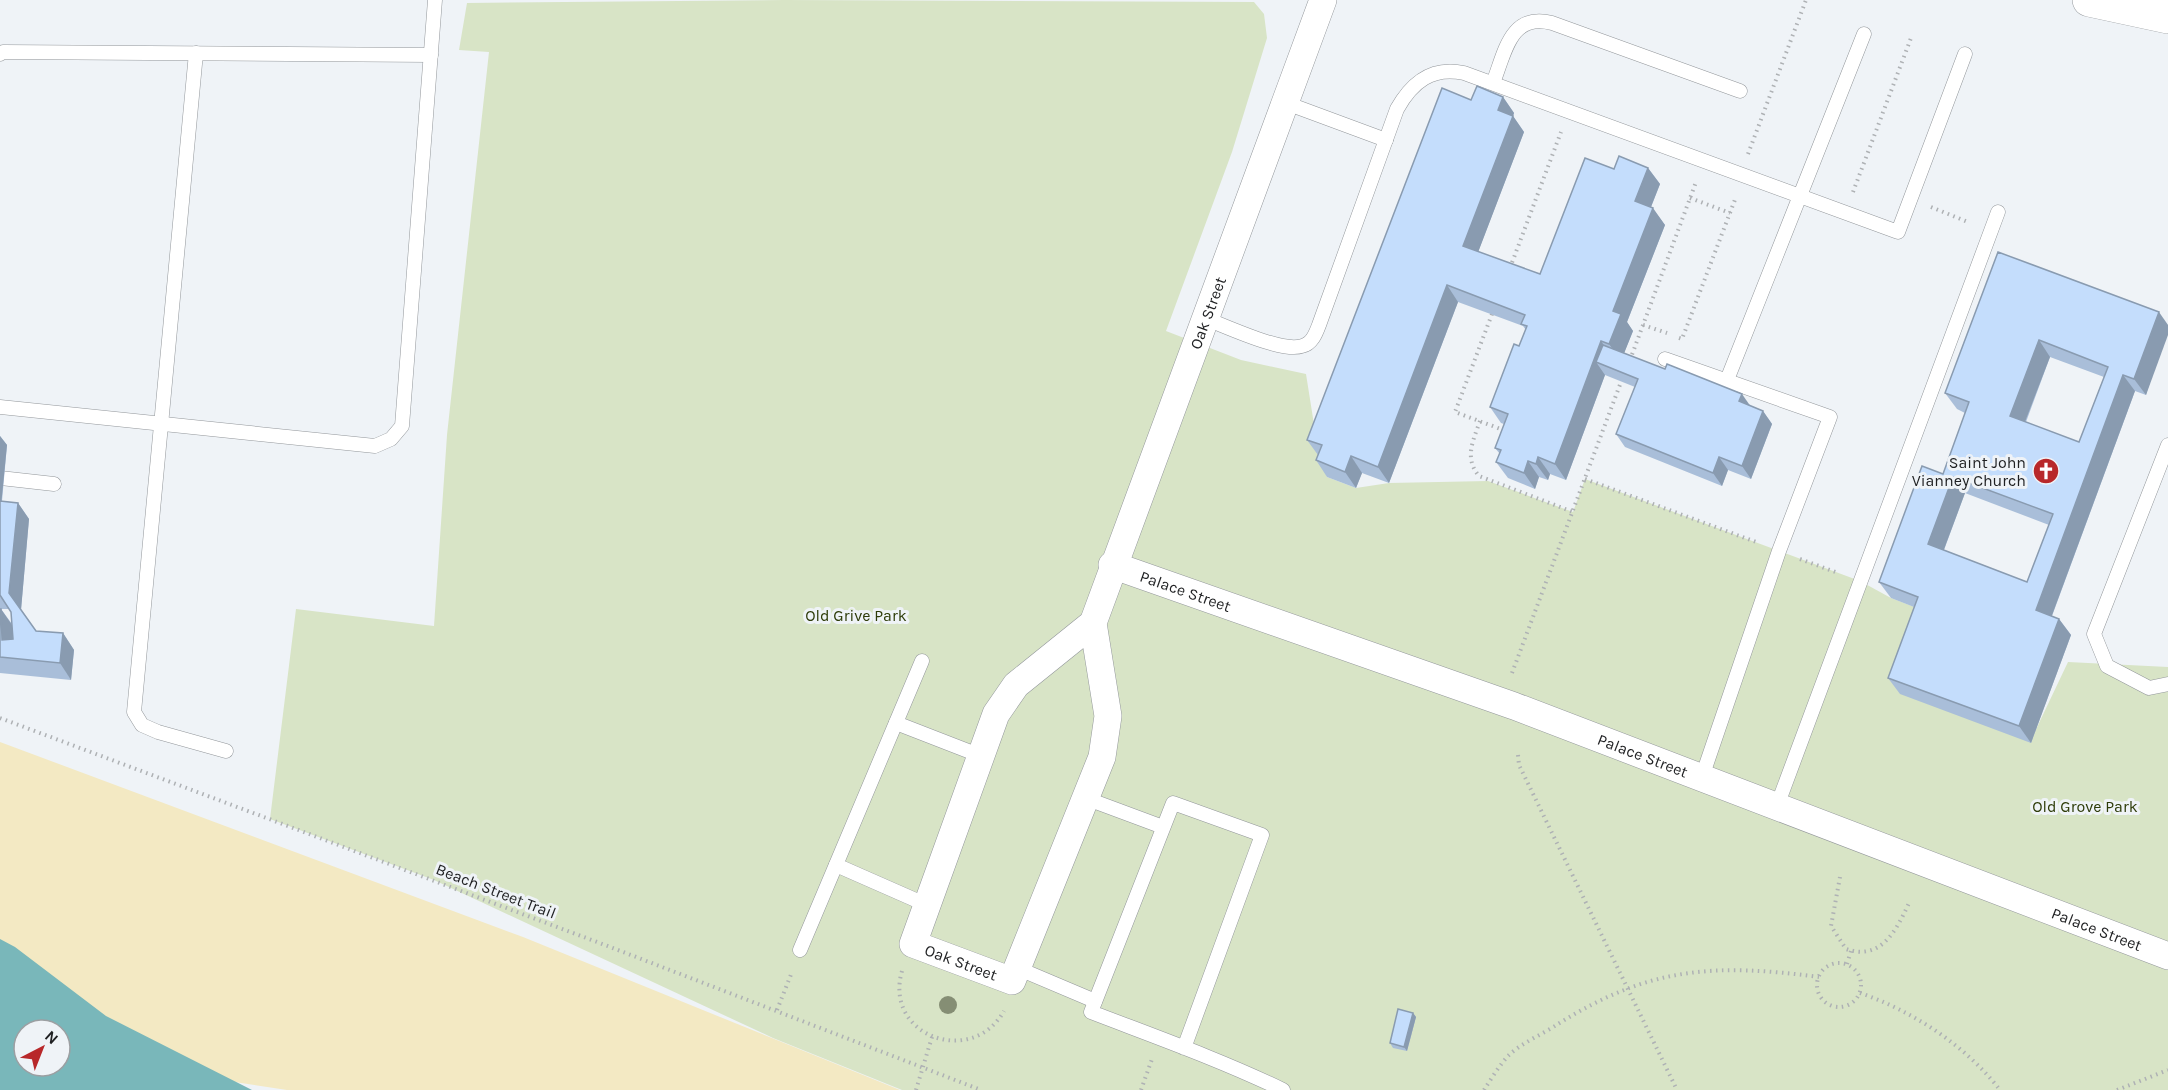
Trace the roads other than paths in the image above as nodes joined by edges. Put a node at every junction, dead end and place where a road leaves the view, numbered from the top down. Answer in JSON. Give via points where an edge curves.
{"nodes":[{"id":1,"x":435,"y":0,"type":"edge"},
{"id":2,"x":1323,"y":0,"type":"edge"},
{"id":3,"x":2090,"y":0,"type":"edge"},
{"id":4,"x":2168,"y":17,"type":"edge"},
{"id":5,"x":1864,"y":34,"type":"dead end"},
{"id":6,"x":196,"y":53,"type":"junction"},
{"id":7,"x":0,"y":54,"type":"edge"},
{"id":8,"x":431,"y":54,"type":"junction"},
{"id":9,"x":1965,"y":54,"type":"dead end"},
{"id":10,"x":1493,"y":83,"type":"junction"},
{"id":11,"x":1740,"y":92,"type":"dead end"},
{"id":12,"x":1286,"y":103,"type":"junction"},
{"id":13,"x":1386,"y":140,"type":"junction"},
{"id":14,"x":1800,"y":196,"type":"junction"},
{"id":15,"x":1998,"y":212,"type":"dead end"},
{"id":16,"x":1204,"y":318,"type":"junction"},
{"id":17,"x":1665,"y":359,"type":"dead end"},
{"id":18,"x":1727,"y":380,"type":"junction"},
{"id":19,"x":0,"y":407,"type":"edge"},
{"id":20,"x":162,"y":423,"type":"junction"},
{"id":21,"x":2168,"y":446,"type":"edge"},
{"id":22,"x":0,"y":478,"type":"edge"},
{"id":23,"x":54,"y":484,"type":"dead end"},
{"id":24,"x":1112,"y":565,"type":"junction"},
{"id":25,"x":1093,"y":623,"type":"junction"},
{"id":26,"x":922,"y":661,"type":"dead end"},
{"id":27,"x":2168,"y":684,"type":"edge"},
{"id":28,"x":896,"y":723,"type":"junction"},
{"id":29,"x":226,"y":751,"type":"dead end"},
{"id":30,"x":981,"y":756,"type":"junction"},
{"id":31,"x":1702,"y":777,"type":"junction"},
{"id":32,"x":1085,"y":798,"type":"junction"},
{"id":33,"x":1776,"y":806,"type":"junction"},
{"id":34,"x":1163,"y":827,"type":"junction"},
{"id":35,"x":836,"y":865,"type":"junction"},
{"id":36,"x":927,"y":905,"type":"junction"},
{"id":37,"x":800,"y":950,"type":"road end"},
{"id":38,"x":2168,"y":956,"type":"edge"},
{"id":39,"x":1017,"y":968,"type":"junction"},
{"id":40,"x":1095,"y":1001,"type":"junction"},
{"id":41,"x":1184,"y":1048,"type":"junction"},
{"id":42,"x":1283,"y":1090,"type":"edge"}],
"edges":[{"from":1,"to":8,"type":"lane"},
{"from":2,"to":12,"type":"street","name":"Oak Street"},
{"from":3,"to":4,"type":"main road"},
{"from":5,"to":14,"type":"lane"},
{"from":6,"to":7,"type":"lane"},
{"from":6,"to":8,"type":"lane"},
{"from":6,"to":20,"type":"lane"},
{"from":8,"to":20,"type":"lane","via":[[402,426],[391,439],[375,446]]},
{"from":9,"to":14,"type":"lane","via":[[1898,232]]},
{"from":10,"to":11,"type":"lane","via":[[1514,33],[1524,24],[1536,21],[1552,23]]},
{"from":10,"to":13,"type":"lane","via":[[1452,70],[1433,72],[1402,99]]},
{"from":10,"to":14,"type":"lane"},
{"from":12,"to":13,"type":"lane"},
{"from":12,"to":16,"type":"street","name":"Oak Street"},
{"from":13,"to":16,"type":"lane","via":[[1311,340],[1302,347],[1286,347]]},
{"from":14,"to":18,"type":"lane"},
{"from":15,"to":33,"type":"lane"},
{"from":16,"to":24,"type":"street","name":"Oak Street"},
{"from":17,"to":18,"type":"lane"},
{"from":18,"to":31,"type":"lane","via":[[1830,417],[1779,551]]},
{"from":19,"to":20,"type":"lane"},
{"from":20,"to":29,"type":"lane","via":[[134,712],[142,725],[158,732]]},
{"from":21,"to":27,"type":"lane","via":[[2094,634],[2107,666],[2149,688]]},
{"from":22,"to":23,"type":"lane"},
{"from":24,"to":25,"type":"street","name":"Oak Street"},
{"from":24,"to":31,"type":"street","name":"Palace Street","via":[[1514,706]]},
{"from":25,"to":30,"type":"street","name":"Oak Street","via":[[1016,685],[996,714]]},
{"from":25,"to":32,"type":"street","name":"Oak Street","via":[[1108,716],[1102,757]]},
{"from":26,"to":28,"type":"lane"},
{"from":28,"to":30,"type":"lane"},
{"from":28,"to":35,"type":"lane"},
{"from":30,"to":36,"type":"street","name":"Oak Street"},
{"from":31,"to":33,"type":"street","name":"Palace Street"},
{"from":32,"to":34,"type":"lane"},
{"from":32,"to":39,"type":"street","name":"Oak Street"},
{"from":33,"to":38,"type":"street","name":"Palace Street"},
{"from":34,"to":40,"type":"lane"},
{"from":34,"to":41,"type":"lane","via":[[1173,803],[1262,835]]},
{"from":35,"to":36,"type":"lane"},
{"from":35,"to":37,"type":"lane"},
{"from":36,"to":39,"type":"street","name":"Oak Street","via":[[913,944],[1012,981]]},
{"from":39,"to":40,"type":"lane"},
{"from":40,"to":41,"type":"lane","via":[[1091,1012]]},
{"from":41,"to":42,"type":"lane"}]}
